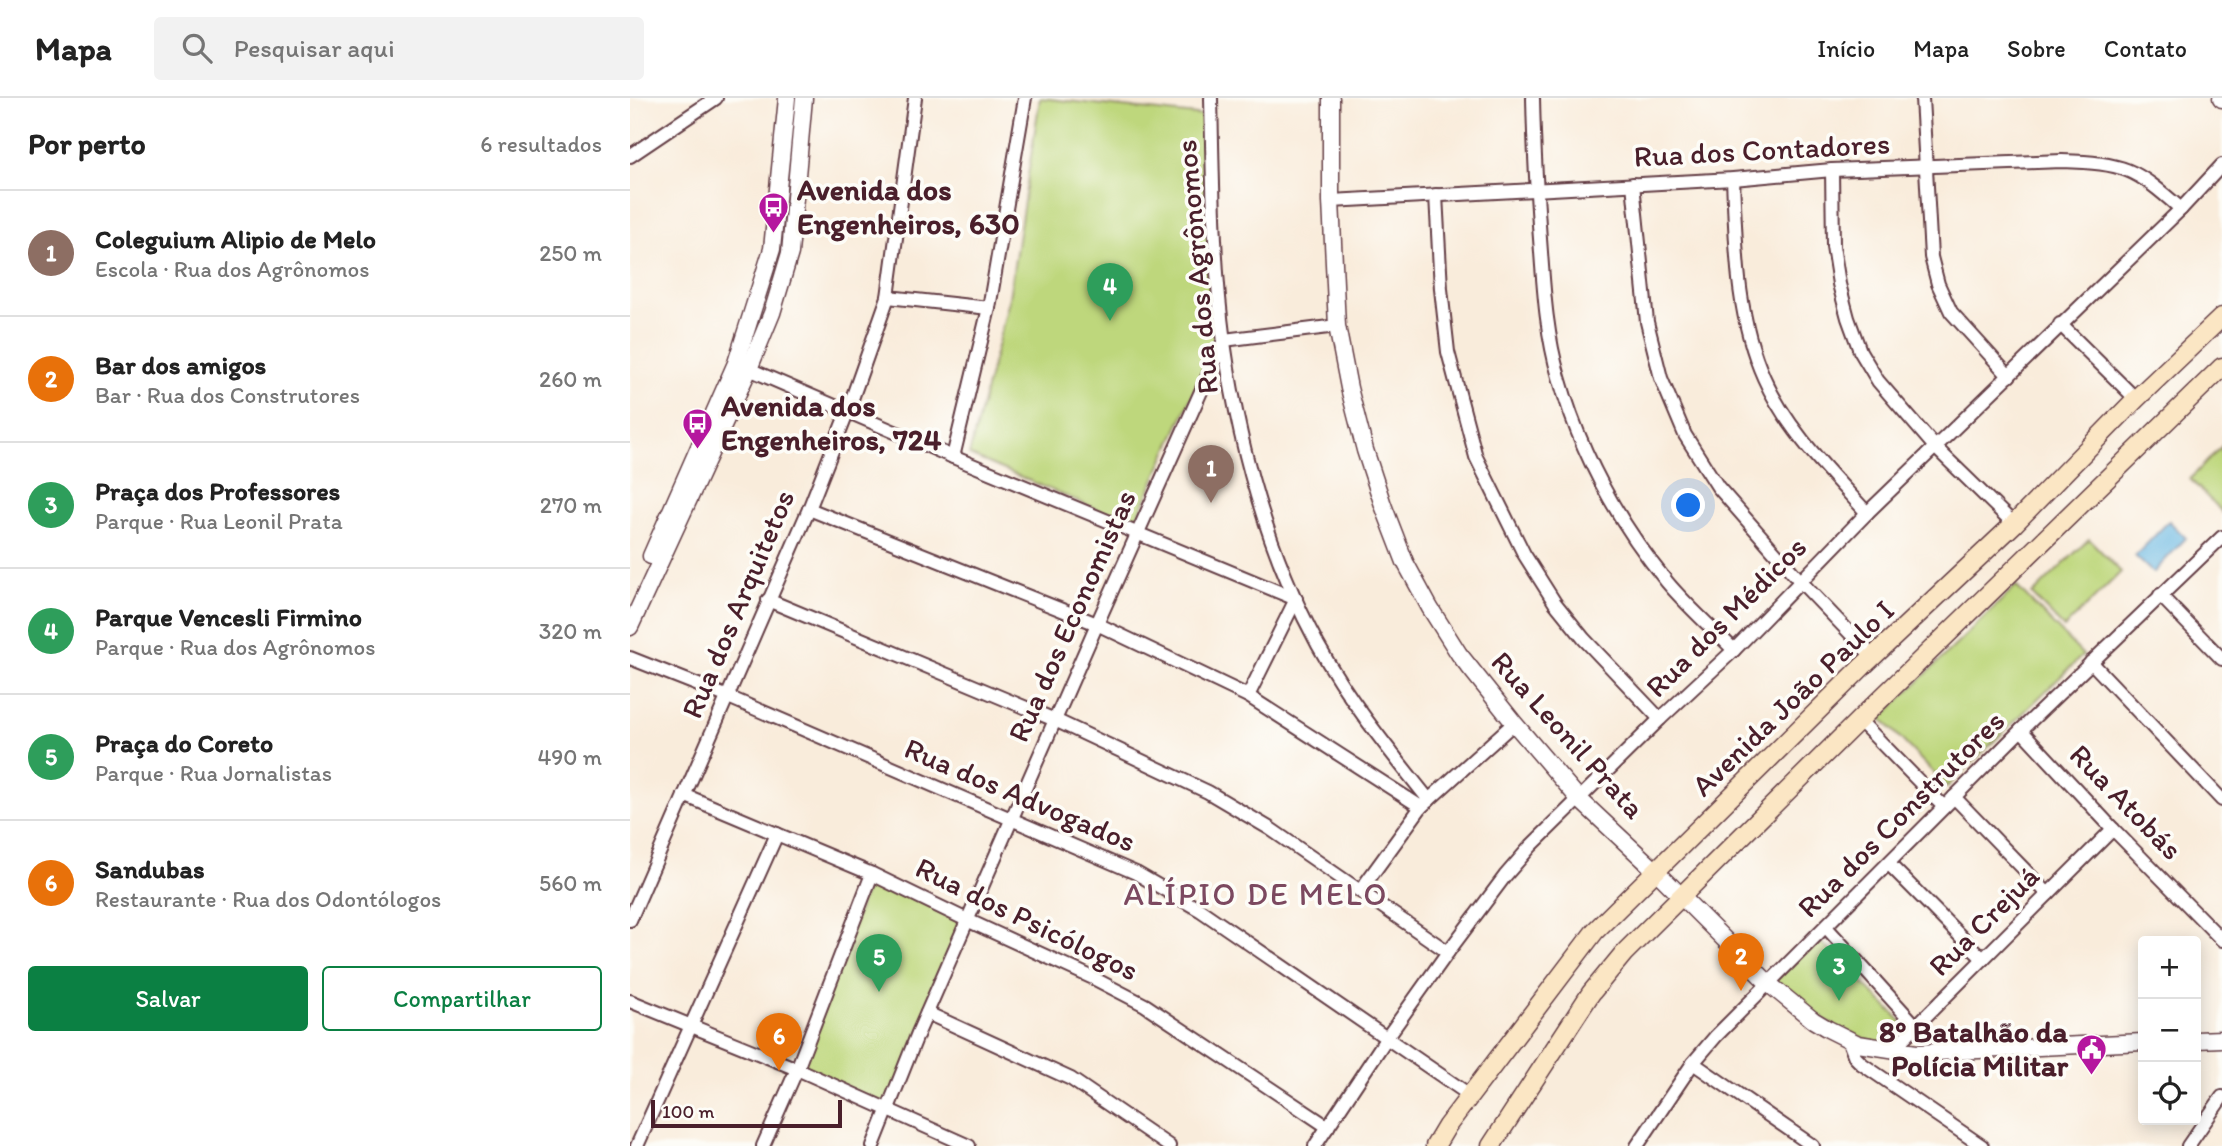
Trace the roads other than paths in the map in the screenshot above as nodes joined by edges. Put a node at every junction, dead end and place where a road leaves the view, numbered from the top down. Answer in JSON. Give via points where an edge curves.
{"nodes":[{"id":1,"x":716,"y":98,"type":"edge"},
{"id":2,"x":786,"y":98,"type":"edge"},
{"id":3,"x":804,"y":98,"type":"edge"},
{"id":4,"x":915,"y":98,"type":"edge"},
{"id":5,"x":1025,"y":98,"type":"edge"},
{"id":6,"x":1210,"y":98,"type":"edge"},
{"id":7,"x":1331,"y":98,"type":"edge"},
{"id":8,"x":1533,"y":98,"type":"edge"},
{"id":9,"x":1922,"y":98,"type":"edge"},
{"id":10,"x":630,"y":156,"type":"edge"},
{"id":11,"x":2222,"y":165,"type":"edge"},
{"id":12,"x":1926,"y":167,"type":"junction"},
{"id":13,"x":1832,"y":170,"type":"junction"},
{"id":14,"x":1733,"y":179,"type":"junction"},
{"id":15,"x":1633,"y":184,"type":"junction"},
{"id":16,"x":1536,"y":189,"type":"junction"},
{"id":17,"x":1436,"y":195,"type":"junction"},
{"id":18,"x":1331,"y":201,"type":"junction"},
{"id":19,"x":2181,"y":209,"type":"junction"},
{"id":20,"x":888,"y":297,"type":"junction"},
{"id":21,"x":989,"y":308,"type":"junction"},
{"id":22,"x":2222,"y":317,"type":"edge"},
{"id":23,"x":2060,"y":324,"type":"junction"},
{"id":24,"x":1337,"y":326,"type":"junction"},
{"id":25,"x":1224,"y":340,"type":"junction"},
{"id":26,"x":743,"y":366,"type":"junction"},
{"id":27,"x":2219,"y":375,"type":"edge"},
{"id":28,"x":2009,"y":376,"type":"junction"},
{"id":29,"x":2136,"y":399,"type":"junction"},
{"id":30,"x":848,"y":410,"type":"junction"},
{"id":31,"x":1935,"y":447,"type":"junction"},
{"id":32,"x":953,"y":457,"type":"junction"},
{"id":33,"x":808,"y":509,"type":"junction"},
{"id":34,"x":1867,"y":513,"type":"junction"},
{"id":35,"x":2014,"y":524,"type":"junction"},
{"id":36,"x":1137,"y":533,"type":"junction"},
{"id":37,"x":2222,"y":537,"type":"edge"},
{"id":38,"x":1801,"y":582,"type":"junction"},
{"id":39,"x":2160,"y":595,"type":"junction"},
{"id":40,"x":1296,"y":599,"type":"junction"},
{"id":41,"x":768,"y":600,"type":"junction"},
{"id":42,"x":630,"y":604,"type":"edge"},
{"id":43,"x":1097,"y":624,"type":"junction"},
{"id":44,"x":630,"y":627,"type":"edge"},
{"id":45,"x":1734,"y":650,"type":"junction"},
{"id":46,"x":1873,"y":657,"type":"junction"},
{"id":47,"x":630,"y":658,"type":"edge"},
{"id":48,"x":2222,"y":659,"type":"edge"},
{"id":49,"x":2091,"y":662,"type":"junction"},
{"id":50,"x":726,"y":696,"type":"junction"},
{"id":51,"x":1248,"y":696,"type":"junction"},
{"id":52,"x":1660,"y":719,"type":"junction"},
{"id":53,"x":1055,"y":720,"type":"junction"},
{"id":54,"x":1859,"y":720,"type":"junction"},
{"id":55,"x":1514,"y":723,"type":"junction"},
{"id":56,"x":2021,"y":730,"type":"junction"},
{"id":57,"x":684,"y":795,"type":"junction"},
{"id":58,"x":1954,"y":797,"type":"junction"},
{"id":59,"x":1579,"y":799,"type":"junction"},
{"id":60,"x":2222,"y":800,"type":"edge"},
{"id":61,"x":1425,"y":804,"type":"junction"},
{"id":62,"x":1944,"y":807,"type":"junction"},
{"id":63,"x":1011,"y":820,"type":"junction"},
{"id":64,"x":2113,"y":829,"type":"junction"},
{"id":65,"x":777,"y":834,"type":"junction"},
{"id":66,"x":1889,"y":864,"type":"junction"},
{"id":67,"x":1656,"y":871,"type":"junction"},
{"id":68,"x":872,"y":874,"type":"junction"},
{"id":69,"x":1360,"y":891,"type":"junction"},
{"id":70,"x":2048,"y":894,"type":"junction"},
{"id":71,"x":1681,"y":897,"type":"junction"},
{"id":72,"x":630,"y":920,"type":"edge"},
{"id":73,"x":967,"y":920,"type":"junction"},
{"id":74,"x":1826,"y":927,"type":"junction"},
{"id":75,"x":2222,"y":940,"type":"edge"},
{"id":76,"x":1448,"y":952,"type":"junction"},
{"id":77,"x":1983,"y":959,"type":"junction"},
{"id":78,"x":1769,"y":984,"type":"junction"},
{"id":79,"x":630,"y":1001,"type":"edge"},
{"id":80,"x":927,"y":1013,"type":"junction"},
{"id":81,"x":690,"y":1026,"type":"junction"},
{"id":82,"x":1916,"y":1026,"type":"junction"},
{"id":83,"x":2222,"y":1038,"type":"edge"},
{"id":84,"x":1386,"y":1039,"type":"junction"},
{"id":85,"x":1848,"y":1039,"type":"junction"},
{"id":86,"x":2201,"y":1040,"type":"edge"},
{"id":87,"x":2138,"y":1042,"type":"edge"},
{"id":88,"x":1892,"y":1051,"type":"junction"},
{"id":89,"x":1693,"y":1063,"type":"junction"},
{"id":90,"x":797,"y":1069,"type":"junction"},
{"id":91,"x":1471,"y":1096,"type":"junction"},
{"id":92,"x":2222,"y":1097,"type":"edge"},
{"id":93,"x":888,"y":1110,"type":"junction"},
{"id":94,"x":1328,"y":1128,"type":"junction"},
{"id":95,"x":1641,"y":1144,"type":"edge"},
{"id":96,"x":637,"y":1146,"type":"edge"},
{"id":97,"x":763,"y":1146,"type":"edge"},
{"id":98,"x":873,"y":1146,"type":"edge"},
{"id":99,"x":969,"y":1146,"type":"edge"},
{"id":100,"x":1169,"y":1146,"type":"edge"},
{"id":101,"x":1315,"y":1146,"type":"edge"},
{"id":102,"x":1435,"y":1146,"type":"edge"},
{"id":103,"x":1491,"y":1146,"type":"edge"},
{"id":104,"x":1813,"y":1146,"type":"edge"},
{"id":105,"x":1982,"y":1146,"type":"edge"},
{"id":106,"x":2188,"y":1146,"type":"edge"}],
"edges":[{"from":1,"to":10,"type":"street"},
{"from":2,"to":26,"type":"street","via":[[772,249]]},
{"from":3,"to":26,"type":"street","via":[[790,253],[772,313]]},
{"from":4,"to":20,"type":"street","name":"Rua dos Arquitetos"},
{"from":5,"to":21,"type":"street"},
{"from":6,"to":25,"type":"street","name":"Rua dos Agrônomos"},
{"from":7,"to":18,"type":"street","name":"Rua Leonil Prata"},
{"from":8,"to":16,"type":"street"},
{"from":9,"to":12,"type":"street"},
{"from":11,"to":19,"type":"street","name":"Rua dos Médicos"},
{"from":12,"to":13,"type":"street","name":"Rua dos Contadores"},
{"from":12,"to":19,"type":"street","name":"Rua dos Contadores","via":[[2096,162],[2125,167],[2151,182]]},
{"from":12,"to":28,"type":"street","via":[[1931,257],[1943,298],[1963,328]]},
{"from":13,"to":14,"type":"street","name":"Rua dos Contadores"},
{"from":13,"to":31,"type":"street","via":[[1833,246],[1847,318],[1873,374]]},
{"from":14,"to":15,"type":"street","name":"Rua dos Contadores"},
{"from":14,"to":34,"type":"street","via":[[1741,302],[1765,380],[1808,447]]},
{"from":15,"to":16,"type":"street","name":"Rua dos Contadores"},
{"from":15,"to":38,"type":"street","via":[[1647,322],[1661,378],[1685,435],[1718,487]]},
{"from":16,"to":17,"type":"street","name":"Rua dos Contadores"},
{"from":16,"to":45,"type":"street","via":[[1544,300],[1573,424],[1596,476],[1635,538],[1668,583]]},
{"from":17,"to":18,"type":"street","name":"Rua dos Contadores"},
{"from":17,"to":52,"type":"street","via":[[1448,352],[1476,457],[1524,554],[1555,603]]},
{"from":18,"to":24,"type":"street","name":"Rua Leonil Prata"},
{"from":19,"to":23,"type":"street","name":"Rua dos Médicos"},
{"from":20,"to":21,"type":"street"},
{"from":20,"to":30,"type":"street","name":"Rua dos Arquitetos"},
{"from":21,"to":32,"type":"street"},
{"from":22,"to":29,"type":"main road","name":"Avenida João Paulo I"},
{"from":23,"to":28,"type":"street","name":"Rua dos Médicos"},
{"from":23,"to":29,"type":"street"},
{"from":24,"to":25,"type":"street"},
{"from":24,"to":55,"type":"street","name":"Rua Leonil Prata","via":[[1365,450],[1405,562],[1459,654]]},
{"from":25,"to":36,"type":"street","name":"Rua dos Economistas"},
{"from":25,"to":40,"type":"street","name":"Rua dos Agrônomos","via":[[1252,478]]},
{"from":26,"to":30,"type":"street"},
{"from":26,"to":42,"type":"street"},
{"from":26,"to":44,"type":"street"},
{"from":27,"to":54,"type":"main road","name":"Avenida João Paulo I"},
{"from":28,"to":31,"type":"street","name":"Rua dos Médicos"},
{"from":29,"to":35,"type":"main road","name":"Avenida João Paulo I"},
{"from":30,"to":32,"type":"street"},
{"from":30,"to":33,"type":"street","name":"Rua dos Arquitetos"},
{"from":31,"to":34,"type":"street","name":"Rua dos Médicos"},
{"from":31,"to":35,"type":"street"},
{"from":32,"to":36,"type":"street"},
{"from":33,"to":41,"type":"street","name":"Rua dos Arquitetos"},
{"from":33,"to":43,"type":"street"},
{"from":34,"to":38,"type":"street","name":"Rua dos Médicos"},
{"from":35,"to":46,"type":"main road","name":"Avenida João Paulo I"},
{"from":36,"to":40,"type":"street"},
{"from":36,"to":43,"type":"street","name":"Rua dos Economistas"},
{"from":37,"to":39,"type":"street","name":"Rua dos Construtores"},
{"from":38,"to":45,"type":"street","name":"Rua dos Médicos"},
{"from":38,"to":46,"type":"street"},
{"from":39,"to":48,"type":"street"},
{"from":39,"to":49,"type":"street","name":"Rua dos Construtores"},
{"from":40,"to":51,"type":"street"},
{"from":40,"to":61,"type":"street","name":"Rua dos Agrônomos","via":[[1318,645]]},
{"from":41,"to":50,"type":"street","name":"Rua dos Arquitetos"},
{"from":41,"to":53,"type":"street"},
{"from":43,"to":51,"type":"street"},
{"from":43,"to":53,"type":"street","name":"Rua dos Economistas"},
{"from":45,"to":52,"type":"street","name":"Rua dos Médicos"},
{"from":46,"to":67,"type":"main road","name":"Avenida João Paulo I"},
{"from":47,"to":50,"type":"street","name":"Rua dos Advogados"},
{"from":49,"to":56,"type":"street","name":"Rua dos Construtores"},
{"from":49,"to":60,"type":"street"},
{"from":50,"to":57,"type":"street","name":"Rua dos Arquitetos"},
{"from":50,"to":63,"type":"street","name":"Rua dos Advogados"},
{"from":51,"to":61,"type":"street"},
{"from":52,"to":59,"type":"street","name":"Rua dos Médicos"},
{"from":53,"to":63,"type":"street","name":"Rua dos Economistas"},
{"from":53,"to":69,"type":"street","via":[[1208,792]]},
{"from":54,"to":62,"type":"street"},
{"from":54,"to":71,"type":"main road","name":"Avenida João Paulo I"},
{"from":55,"to":59,"type":"street","name":"Rua Leonil Prata"},
{"from":55,"to":61,"type":"street"},
{"from":56,"to":58,"type":"street","name":"Rua dos Construtores"},
{"from":56,"to":64,"type":"street","name":"Rua Atobás"},
{"from":57,"to":65,"type":"street","name":"Rua dos Psicólogos"},
{"from":57,"to":72,"type":"street","name":"Rua dos Arquitetos"},
{"from":58,"to":62,"type":"street","name":"Rua dos Construtores"},
{"from":58,"to":70,"type":"street"},
{"from":59,"to":67,"type":"street","name":"Rua Leonil Prata"},
{"from":59,"to":76,"type":"street","name":"Rua dos Médicos","via":[[1505,876]]},
{"from":61,"to":69,"type":"street"},
{"from":62,"to":66,"type":"street","name":"Rua dos Construtores"},
{"from":63,"to":73,"type":"street","name":"Rua dos Economistas"},
{"from":63,"to":84,"type":"street","name":"Rua dos Advogados","via":[[1136,873],[1200,910]]},
{"from":64,"to":70,"type":"street","name":"Rua Crejuá"},
{"from":64,"to":75,"type":"street","name":"Rua Atobás"},
{"from":65,"to":68,"type":"street","name":"Rua dos Psicólogos"},
{"from":65,"to":81,"type":"street"},
{"from":66,"to":74,"type":"street","name":"Rua dos Construtores"},
{"from":66,"to":77,"type":"street"},
{"from":67,"to":71,"type":"street","name":"Rua Leonil Prata"},
{"from":67,"to":91,"type":"main road","name":"Avenida João Paulo I","via":[[1595,931]]},
{"from":68,"to":73,"type":"street","name":"Rua dos Psicólogos"},
{"from":68,"to":90,"type":"street"},
{"from":69,"to":76,"type":"street"},
{"from":70,"to":77,"type":"street","name":"Rua Crejuá"},
{"from":71,"to":78,"type":"street","name":"Rua Leonil Prata"},
{"from":71,"to":103,"type":"main road","name":"Avenida João Paulo I","via":[[1591,993]]},
{"from":73,"to":80,"type":"street","name":"Rua dos Economistas"},
{"from":73,"to":94,"type":"street","name":"Rua dos Psicólogos","via":[[1145,1005]]},
{"from":74,"to":78,"type":"street","name":"Rua dos Construtores"},
{"from":74,"to":82,"type":"street"},
{"from":76,"to":84,"type":"street","name":"Rua dos Médicos"},
{"from":77,"to":82,"type":"street","name":"Rua Crejuá"},
{"from":78,"to":85,"type":"street","name":"Rua Leonil Prata","via":[[1813,1020]]},
{"from":78,"to":89,"type":"street","name":"Rua dos Construtores"},
{"from":79,"to":81,"type":"street"},
{"from":80,"to":93,"type":"street","name":"Rua dos Economistas"},
{"from":80,"to":100,"type":"street","via":[[1071,1079]]},
{"from":81,"to":90,"type":"street"},
{"from":81,"to":96,"type":"street"},
{"from":82,"to":88,"type":"street","name":"Rua Crejuá"},
{"from":83,"to":86,"type":"street"},
{"from":84,"to":91,"type":"street","name":"Rua dos Advogados"},
{"from":84,"to":94,"type":"street","name":"Rua dos Médicos"},
{"from":85,"to":88,"type":"street","name":"Rua Leonil Prata"},
{"from":85,"to":105,"type":"street","via":[[1862,1064]]},
{"from":87,"to":88,"type":"street","name":"Rua Leonil Prata","via":[[1946,1053]]},
{"from":89,"to":95,"type":"street","name":"Rua dos Construtores"},
{"from":89,"to":104,"type":"street"},
{"from":90,"to":93,"type":"street"},
{"from":90,"to":97,"type":"street"},
{"from":91,"to":102,"type":"main road","name":"Avenida João Paulo I"},
{"from":92,"to":106,"type":"street"},
{"from":93,"to":98,"type":"street","name":"Rua dos Economistas"},
{"from":93,"to":99,"type":"street"},
{"from":94,"to":101,"type":"street","name":"Rua dos Médicos"}]}
